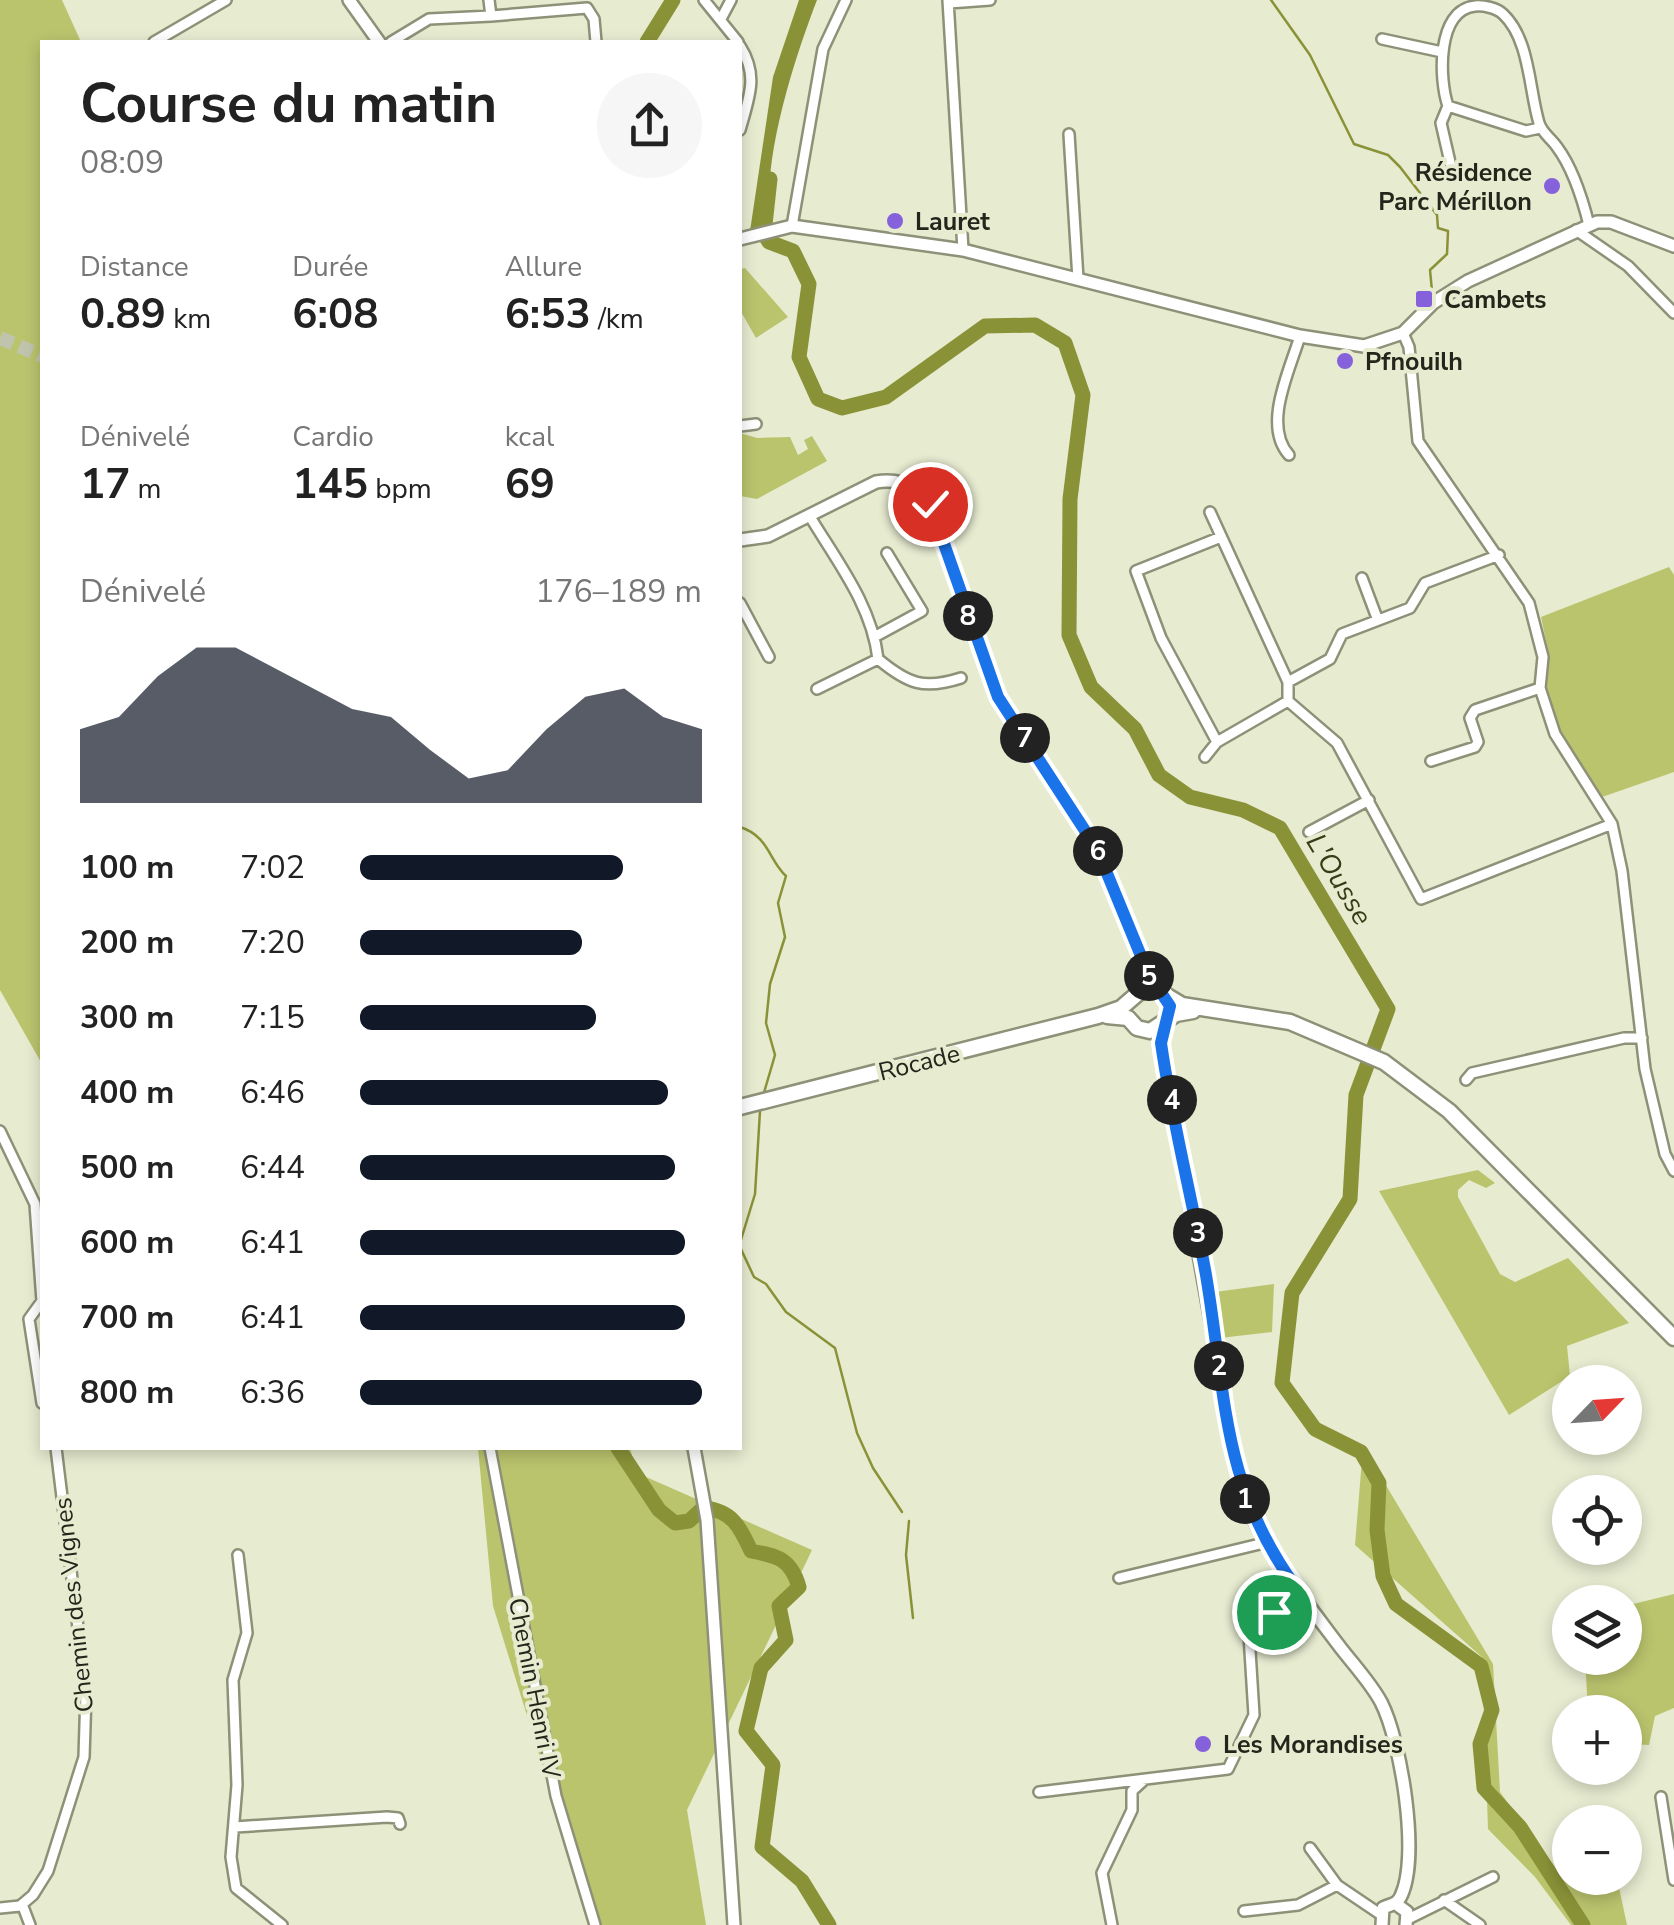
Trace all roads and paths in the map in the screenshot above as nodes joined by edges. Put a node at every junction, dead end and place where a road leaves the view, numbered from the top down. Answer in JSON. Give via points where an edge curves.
{"nodes":[{"id":1,"x":226,"y":0,"type":"edge"},
{"id":2,"x":349,"y":0,"type":"edge"},
{"id":3,"x":489,"y":0,"type":"edge"},
{"id":4,"x":731,"y":0,"type":"edge"},
{"id":5,"x":846,"y":0,"type":"edge"},
{"id":6,"x":990,"y":0,"type":"edge"},
{"id":7,"x":707,"y":1,"type":"edge"},
{"id":8,"x":948,"y":2,"type":"edge"},
{"id":9,"x":491,"y":16,"type":"junction"},
{"id":10,"x":722,"y":17,"type":"junction"},
{"id":11,"x":1382,"y":39,"type":"dead end"},
{"id":12,"x":157,"y":40,"type":"edge"},
{"id":13,"x":378,"y":40,"type":"edge"},
{"id":14,"x":393,"y":40,"type":"edge"},
{"id":15,"x":596,"y":40,"type":"edge"},
{"id":16,"x":736,"y":40,"type":"edge"},
{"id":17,"x":742,"y":49,"type":"edge"},
{"id":18,"x":1442,"y":52,"type":"junction"},
{"id":19,"x":1448,"y":106,"type":"junction"},
{"id":20,"x":742,"y":123,"type":"edge"},
{"id":21,"x":1540,"y":128,"type":"junction"},
{"id":22,"x":1070,"y":134,"type":"dead end"},
{"id":23,"x":1452,"y":171,"type":"dead end"},
{"id":24,"x":792,"y":226,"type":"junction"},
{"id":25,"x":1583,"y":228,"type":"junction"},
{"id":26,"x":747,"y":237,"type":"edge"},
{"id":27,"x":1674,"y":246,"type":"edge"},
{"id":28,"x":963,"y":250,"type":"junction"},
{"id":29,"x":1078,"y":278,"type":"junction"},
{"id":30,"x":1674,"y":313,"type":"edge"},
{"id":31,"x":1403,"y":333,"type":"junction"},
{"id":32,"x":1300,"y":336,"type":"junction"},
{"id":33,"x":756,"y":424,"type":"dead end"},
{"id":34,"x":742,"y":426,"type":"edge"},
{"id":35,"x":1289,"y":454,"type":"dead end"},
{"id":36,"x":1210,"y":512,"type":"dead end"},
{"id":37,"x":809,"y":515,"type":"junction"},
{"id":38,"x":1221,"y":537,"type":"junction"},
{"id":39,"x":742,"y":540,"type":"edge"},
{"id":40,"x":886,"y":553,"type":"dead end"},
{"id":41,"x":1499,"y":555,"type":"junction"},
{"id":42,"x":1362,"y":578,"type":"dead end"},
{"id":43,"x":742,"y":607,"type":"edge"},
{"id":44,"x":1377,"y":618,"type":"junction"},
{"id":45,"x":876,"y":636,"type":"junction"},
{"id":46,"x":769,"y":657,"type":"dead end"},
{"id":47,"x":878,"y":659,"type":"junction"},
{"id":48,"x":961,"y":678,"type":"dead end"},
{"id":49,"x":1288,"y":682,"type":"junction"},
{"id":50,"x":1540,"y":688,"type":"junction"},
{"id":51,"x":817,"y":689,"type":"dead end"},
{"id":52,"x":1288,"y":701,"type":"junction"},
{"id":53,"x":1217,"y":742,"type":"junction"},
{"id":54,"x":1205,"y":757,"type":"dead end"},
{"id":55,"x":1431,"y":761,"type":"dead end"},
{"id":56,"x":1369,"y":800,"type":"junction"},
{"id":57,"x":1612,"y":824,"type":"junction"},
{"id":58,"x":1309,"y":832,"type":"dead end"},
{"id":59,"x":1144,"y":963,"type":"junction"},
{"id":60,"x":1162,"y":995,"type":"junction"},
{"id":61,"x":1131,"y":1004,"type":"junction"},
{"id":62,"x":1219,"y":1011,"type":"junction"},
{"id":63,"x":1165,"y":1022,"type":"junction"},
{"id":64,"x":1144,"y":1031,"type":"junction"},
{"id":65,"x":1642,"y":1038,"type":"junction"},
{"id":66,"x":1162,"y":1053,"type":"junction"},
{"id":67,"x":1466,"y":1080,"type":"dead end"},
{"id":68,"x":742,"y":1106,"type":"edge"},
{"id":69,"x":0,"y":1131,"type":"edge"},
{"id":70,"x":1674,"y":1171,"type":"edge"},
{"id":71,"x":40,"y":1273,"type":"edge"},
{"id":72,"x":40,"y":1304,"type":"edge"},
{"id":73,"x":1674,"y":1338,"type":"edge"},
{"id":74,"x":40,"y":1389,"type":"edge"},
{"id":75,"x":56,"y":1450,"type":"edge"},
{"id":76,"x":490,"y":1450,"type":"edge"},
{"id":77,"x":694,"y":1450,"type":"edge"},
{"id":78,"x":1264,"y":1542,"type":"junction"},
{"id":79,"x":238,"y":1554,"type":"dead end"},
{"id":80,"x":1120,"y":1578,"type":"dead end"},
{"id":81,"x":1295,"y":1586,"type":"junction"},
{"id":82,"x":1146,"y":1780,"type":"junction"},
{"id":83,"x":1040,"y":1792,"type":"dead end"},
{"id":84,"x":1661,"y":1797,"type":"dead end"},
{"id":85,"x":400,"y":1824,"type":"dead end"},
{"id":86,"x":235,"y":1828,"type":"junction"},
{"id":87,"x":1310,"y":1848,"type":"dead end"},
{"id":88,"x":1493,"y":1877,"type":"dead end"},
{"id":89,"x":1674,"y":1880,"type":"edge"},
{"id":90,"x":1337,"y":1885,"type":"junction"},
{"id":91,"x":1444,"y":1900,"type":"junction"},
{"id":92,"x":22,"y":1904,"type":"junction"},
{"id":93,"x":1396,"y":1904,"type":"junction"},
{"id":94,"x":0,"y":1908,"type":"edge"},
{"id":95,"x":1244,"y":1911,"type":"dead end"},
{"id":96,"x":1381,"y":1919,"type":"edge"},
{"id":97,"x":1407,"y":1922,"type":"edge"},
{"id":98,"x":30,"y":1925,"type":"edge"},
{"id":99,"x":282,"y":1925,"type":"edge"},
{"id":100,"x":596,"y":1925,"type":"edge"},
{"id":101,"x":734,"y":1925,"type":"edge"},
{"id":102,"x":1112,"y":1925,"type":"edge"},
{"id":103,"x":1480,"y":1925,"type":"edge"}],
"edges":[{"from":1,"to":12,"type":"street"},
{"from":2,"to":13,"type":"street"},
{"from":3,"to":9,"type":"street"},
{"from":4,"to":10,"type":"street"},
{"from":5,"to":24,"type":"street","via":[[823,50]]},
{"from":6,"to":8,"type":"street"},
{"from":7,"to":10,"type":"street"},
{"from":8,"to":28,"type":"street"},
{"from":9,"to":14,"type":"street","via":[[429,19]]},
{"from":9,"to":15,"type":"street","via":[[587,8]]},
{"from":10,"to":16,"type":"street"},
{"from":11,"to":18,"type":"street"},
{"from":17,"to":20,"type":"street","via":[[754,80]]},
{"from":18,"to":19,"type":"street"},
{"from":18,"to":21,"type":"street","via":[[1455,16],[1467,7],[1502,13],[1518,37]]},
{"from":19,"to":21,"type":"street","via":[[1526,131]]},
{"from":19,"to":23,"type":"street","via":[[1441,124]]},
{"from":21,"to":25,"type":"street","via":[[1559,149]]},
{"from":22,"to":29,"type":"street"},
{"from":24,"to":26,"type":"street"},
{"from":24,"to":28,"type":"street"},
{"from":25,"to":27,"type":"street","via":[[1611,222]]},
{"from":25,"to":30,"type":"street"},
{"from":25,"to":31,"type":"street","via":[[1447,292]]},
{"from":28,"to":29,"type":"street"},
{"from":29,"to":32,"type":"street"},
{"from":31,"to":32,"type":"street","via":[[1364,346]]},
{"from":31,"to":41,"type":"street","via":[[1418,441]]},
{"from":32,"to":35,"type":"street","via":[[1277,419]]},
{"from":33,"to":34,"type":"street"},
{"from":36,"to":38,"type":"street"},
{"from":37,"to":39,"type":"street","via":[[768,536]]},
{"from":37,"to":45,"type":"street"},
{"from":37,"to":59,"type":"street","via":[[876,482],[890,480],[923,494],[998,697],[1097,849]]},
{"from":38,"to":49,"type":"street"},
{"from":38,"to":53,"type":"street","via":[[1136,571],[1161,638]]},
{"from":40,"to":45,"type":"street","via":[[922,611]]},
{"from":41,"to":44,"type":"street","via":[[1425,583],[1410,608]]},
{"from":41,"to":50,"type":"street","via":[[1529,603],[1543,657]]},
{"from":42,"to":44,"type":"street"},
{"from":43,"to":46,"type":"street"},
{"from":44,"to":49,"type":"street","via":[[1342,634],[1330,659]]},
{"from":45,"to":47,"type":"street"},
{"from":47,"to":48,"type":"street","via":[[916,686]]},
{"from":47,"to":51,"type":"street"},
{"from":49,"to":52,"type":"street"},
{"from":50,"to":55,"type":"street","via":[[1476,710],[1470,718],[1475,748]]},
{"from":50,"to":57,"type":"street","via":[[1556,734]]},
{"from":52,"to":53,"type":"street"},
{"from":52,"to":56,"type":"street","via":[[1337,743]]},
{"from":53,"to":54,"type":"street"},
{"from":56,"to":57,"type":"street","via":[[1421,899]]},
{"from":56,"to":58,"type":"street"},
{"from":57,"to":65,"type":"street"},
{"from":59,"to":60,"type":"street"},
{"from":59,"to":61,"type":"street"},
{"from":60,"to":61,"type":"main road","name":"Rocade"},
{"from":60,"to":62,"type":"main road","name":"Rocade"},
{"from":60,"to":63,"type":"main road"},
{"from":61,"to":64,"type":"main road"},
{"from":61,"to":68,"type":"main road","name":"Rocade"},
{"from":62,"to":63,"type":"main road","via":[[1181,1012]]},
{"from":62,"to":73,"type":"main road","via":[[1290,1022],[1379,1060],[1449,1111]]},
{"from":63,"to":64,"type":"main road"},
{"from":63,"to":66,"type":"street"},
{"from":64,"to":66,"type":"street"},
{"from":65,"to":67,"type":"street","via":[[1472,1073]]},
{"from":65,"to":70,"type":"street"},
{"from":66,"to":78,"type":"street","via":[[1242,1493]]},
{"from":69,"to":71,"type":"street","via":[[35,1204]]},
{"from":72,"to":74,"type":"street","via":[[30,1319]]},
{"from":75,"to":92,"type":"street","name":"Chemin des Vignes","via":[[86,1733],[60,1839],[34,1895]]},
{"from":76,"to":100,"type":"street","name":"Chemin Henri IV","via":[[556,1796]]},
{"from":77,"to":101,"type":"street","via":[[708,1520]]},
{"from":78,"to":80,"type":"street"},
{"from":78,"to":81,"type":"street"},
{"from":79,"to":86,"type":"street","via":[[247,1633],[233,1680]]},
{"from":81,"to":82,"type":"street","via":[[1249,1635],[1254,1714],[1228,1769]]},
{"from":81,"to":93,"type":"street","via":[[1388,1718],[1407,1820],[1408,1857]]},
{"from":82,"to":83,"type":"street"},
{"from":82,"to":102,"type":"street","via":[[1132,1791],[1132,1810],[1103,1870]]},
{"from":84,"to":89,"type":"street"},
{"from":85,"to":86,"type":"street","via":[[388,1817]]},
{"from":86,"to":99,"type":"street","via":[[236,1888]]},
{"from":87,"to":90,"type":"street"},
{"from":88,"to":91,"type":"street"},
{"from":90,"to":95,"type":"street","via":[[1298,1905]]},
{"from":90,"to":96,"type":"street"},
{"from":91,"to":97,"type":"street"},
{"from":91,"to":103,"type":"street"},
{"from":92,"to":94,"type":"street"},
{"from":92,"to":98,"type":"street"},
{"from":93,"to":96,"type":"street"},
{"from":93,"to":97,"type":"street"}]}
